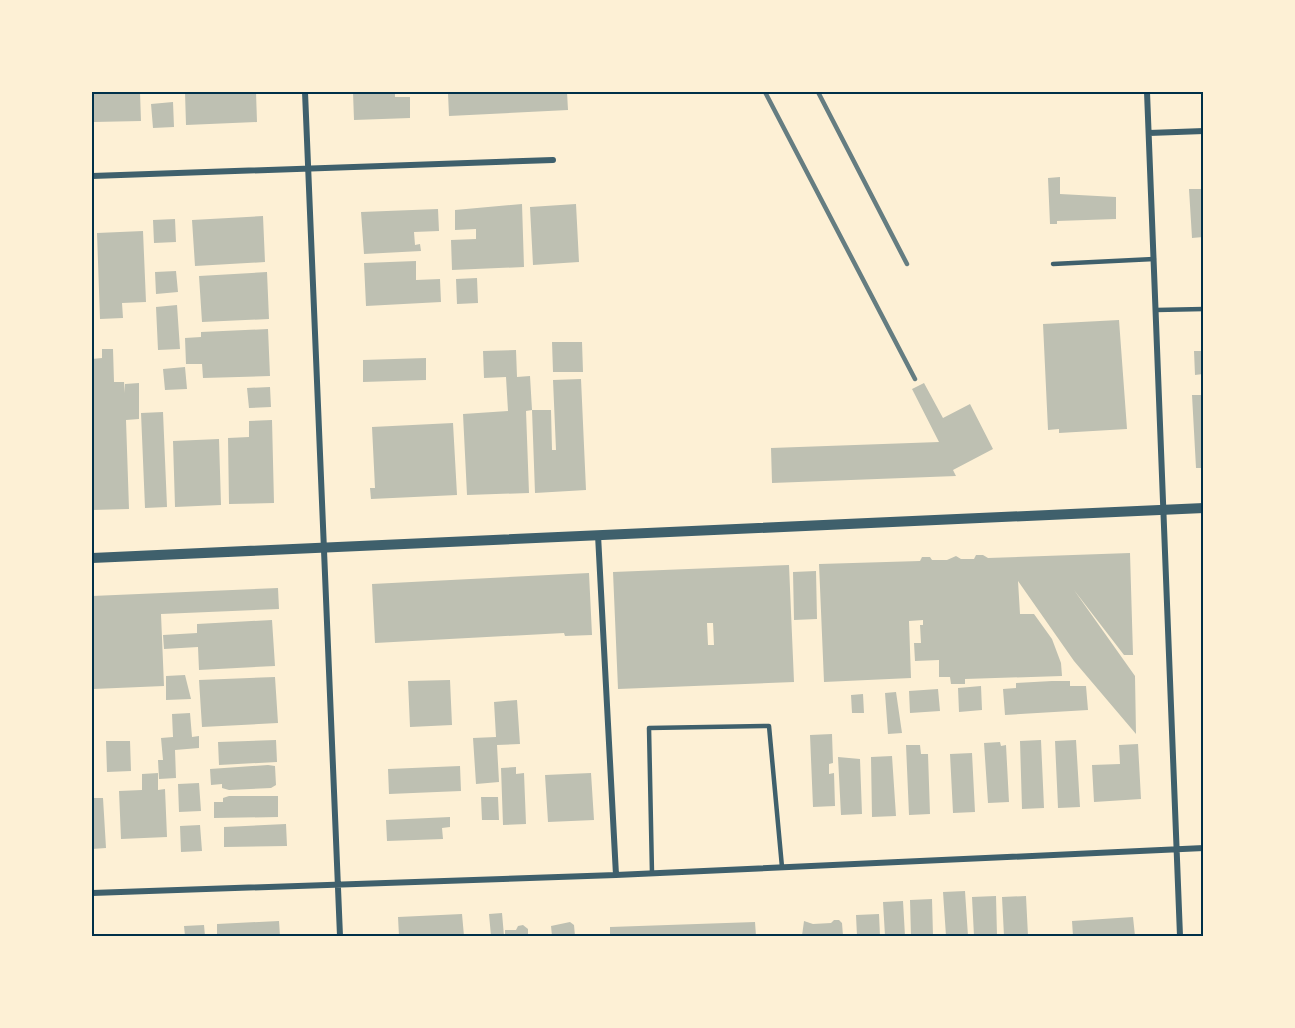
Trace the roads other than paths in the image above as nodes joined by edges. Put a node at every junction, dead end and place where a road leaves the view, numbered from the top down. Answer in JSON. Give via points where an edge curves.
{"nodes":[{"id":1,"x":305,"y":92,"type":"edge"},
{"id":2,"x":1147,"y":92,"type":"edge"},
{"id":3,"x":1203,"y":131,"type":"edge"},
{"id":4,"x":1149,"y":133,"type":"junction"},
{"id":5,"x":553,"y":160,"type":"dead end"},
{"id":6,"x":309,"y":167,"type":"junction"},
{"id":7,"x":92,"y":176,"type":"edge"},
{"id":8,"x":1154,"y":259,"type":"junction"},
{"id":9,"x":1053,"y":264,"type":"dead end"},
{"id":10,"x":1203,"y":309,"type":"edge"},
{"id":11,"x":1156,"y":310,"type":"junction"},
{"id":12,"x":1203,"y":508,"type":"edge"},
{"id":13,"x":1164,"y":509,"type":"junction"},
{"id":14,"x":598,"y":535,"type":"junction"},
{"id":15,"x":325,"y":547,"type":"junction"},
{"id":16,"x":92,"y":558,"type":"edge"},
{"id":17,"x":1203,"y":848,"type":"edge"},
{"id":18,"x":1176,"y":849,"type":"junction"},
{"id":19,"x":782,"y":867,"type":"junction"},
{"id":20,"x":652,"y":873,"type":"junction"},
{"id":21,"x":616,"y":875,"type":"junction"},
{"id":22,"x":338,"y":883,"type":"junction"},
{"id":23,"x":92,"y":893,"type":"edge"},
{"id":24,"x":340,"y":936,"type":"edge"},
{"id":25,"x":1180,"y":936,"type":"edge"}],
"edges":[{"from":1,"to":6,"type":"street"},
{"from":2,"to":4,"type":"street"},
{"from":3,"to":4,"type":"street"},
{"from":4,"to":8,"type":"street"},
{"from":5,"to":6,"type":"street"},
{"from":6,"to":7,"type":"street"},
{"from":6,"to":15,"type":"street"},
{"from":8,"to":9,"type":"lane"},
{"from":8,"to":11,"type":"street"},
{"from":10,"to":11,"type":"lane"},
{"from":11,"to":13,"type":"street"},
{"from":12,"to":13,"type":"street"},
{"from":13,"to":14,"type":"street"},
{"from":13,"to":18,"type":"street"},
{"from":14,"to":15,"type":"street"},
{"from":14,"to":21,"type":"street"},
{"from":15,"to":16,"type":"street"},
{"from":15,"to":22,"type":"street"},
{"from":17,"to":18,"type":"street"},
{"from":18,"to":19,"type":"street"},
{"from":18,"to":25,"type":"street"},
{"from":19,"to":20,"type":"street"},
{"from":19,"to":20,"type":"lane","via":[[769,726],[649,728]]},
{"from":20,"to":21,"type":"street"},
{"from":21,"to":22,"type":"street"},
{"from":22,"to":23,"type":"street"},
{"from":22,"to":24,"type":"street"}]}
